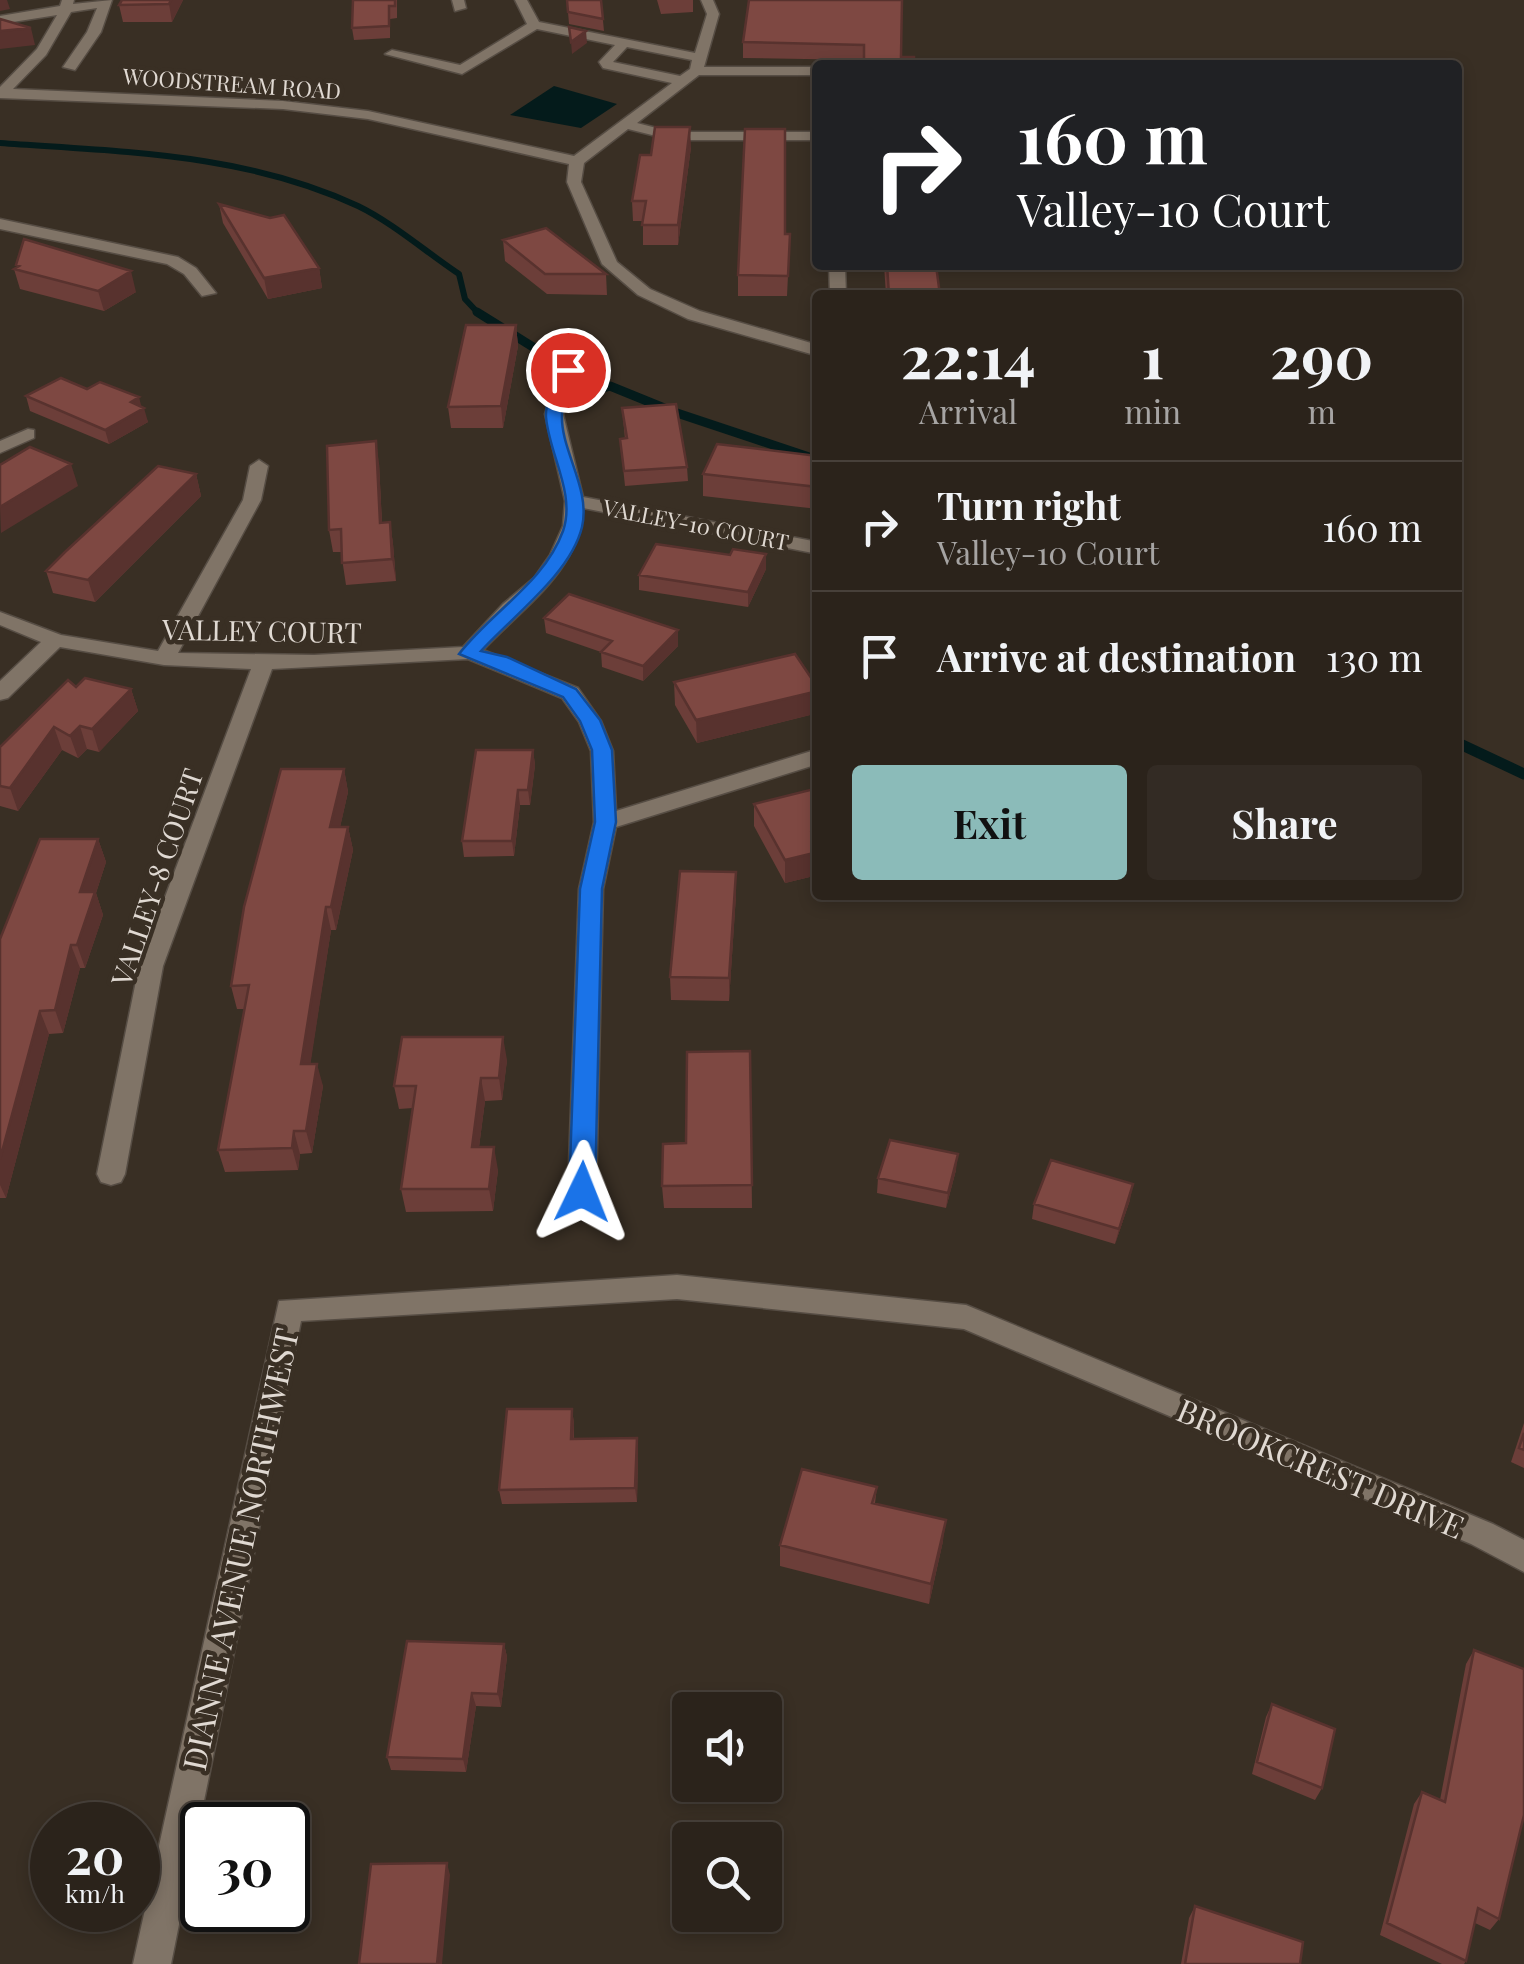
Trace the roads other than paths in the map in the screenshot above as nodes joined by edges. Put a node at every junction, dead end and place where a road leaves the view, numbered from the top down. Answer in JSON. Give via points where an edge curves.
{"nodes":[{"id":1,"x":521,"y":0,"type":"edge"},
{"id":2,"x":707,"y":0,"type":"edge"},
{"id":3,"x":105,"y":2,"type":"edge"},
{"id":4,"x":67,"y":5,"type":"edge"},
{"id":5,"x":0,"y":20,"type":"edge"},
{"id":6,"x":535,"y":26,"type":"junction"},
{"id":7,"x":623,"y":44,"type":"junction"},
{"id":8,"x":392,"y":54,"type":"dead end"},
{"id":9,"x":698,"y":64,"type":"junction"},
{"id":10,"x":70,"y":67,"type":"dead end"},
{"id":11,"x":812,"y":71,"type":"edge"},
{"id":12,"x":683,"y":81,"type":"junction"},
{"id":13,"x":0,"y":94,"type":"edge"},
{"id":14,"x":625,"y":124,"type":"junction"},
{"id":15,"x":812,"y":136,"type":"edge"},
{"id":16,"x":577,"y":162,"type":"junction"},
{"id":17,"x":0,"y":224,"type":"edge"},
{"id":18,"x":208,"y":293,"type":"dead end"},
{"id":19,"x":812,"y":349,"type":"edge"},
{"id":20,"x":568,"y":370,"type":"dead end"},
{"id":21,"x":28,"y":434,"type":"dead end"},
{"id":22,"x":0,"y":448,"type":"edge"},
{"id":23,"x":259,"y":466,"type":"dead end"},
{"id":24,"x":574,"y":500,"type":"junction"},
{"id":25,"x":812,"y":547,"type":"edge"},
{"id":26,"x":0,"y":618,"type":"edge"},
{"id":27,"x":55,"y":640,"type":"junction"},
{"id":28,"x":469,"y":654,"type":"junction"},
{"id":29,"x":164,"y":659,"type":"junction"},
{"id":30,"x":264,"y":662,"type":"junction"},
{"id":31,"x":0,"y":692,"type":"edge"},
{"id":32,"x":812,"y":758,"type":"edge"},
{"id":33,"x":605,"y":822,"type":"junction"},
{"id":34,"x":111,"y":1174,"type":"dead end"},
{"id":35,"x":582,"y":1192,"type":"dead end"},
{"id":36,"x":290,"y":1310,"type":"joint"},
{"id":37,"x":1524,"y":1557,"type":"edge"},
{"id":38,"x":152,"y":1964,"type":"edge"}],
"edges":[{"from":1,"to":6,"type":"street"},
{"from":2,"to":9,"type":"street","via":[[713,14]]},
{"from":3,"to":4,"type":"street"},
{"from":3,"to":10,"type":"street"},
{"from":4,"to":5,"type":"street"},
{"from":4,"to":13,"type":"street","via":[[35,61]]},
{"from":6,"to":7,"type":"street"},
{"from":6,"to":8,"type":"street","via":[[462,70]]},
{"from":7,"to":9,"type":"street"},
{"from":7,"to":12,"type":"street","via":[[608,65]]},
{"from":9,"to":11,"type":"street"},
{"from":9,"to":12,"type":"street"},
{"from":12,"to":14,"type":"street"},
{"from":13,"to":16,"type":"street","name":"WOODSTREAM ROAD","via":[[368,114]]},
{"from":14,"to":15,"type":"street","via":[[672,136]]},
{"from":14,"to":16,"type":"street"},
{"from":16,"to":19,"type":"street","via":[[574,182],[610,264],[632,282],[694,315]]},
{"from":17,"to":18,"type":"street","via":[[172,260]]},
{"from":20,"to":24,"type":"street","name":"VALLEY-10 COURT","via":[[554,414]]},
{"from":21,"to":22,"type":"street"},
{"from":23,"to":29,"type":"street","via":[[252,500]]},
{"from":24,"to":25,"type":"street","name":"VALLEY-10 COURT"},
{"from":24,"to":28,"type":"street","name":"VALLEY-10 COURT","via":[[573,526],[560,556]]},
{"from":26,"to":27,"type":"street","name":"VALLEY COURT"},
{"from":27,"to":29,"type":"street","name":"VALLEY COURT"},
{"from":27,"to":31,"type":"street"},
{"from":28,"to":30,"type":"street","name":"VALLEY COURT"},
{"from":28,"to":33,"type":"street","via":[[570,693],[602,750]]},
{"from":29,"to":30,"type":"street","name":"VALLEY COURT"},
{"from":30,"to":34,"type":"street","name":"VALLEY-8 COURT","via":[[150,966]]},
{"from":32,"to":33,"type":"street"},
{"from":33,"to":35,"type":"street","via":[[591,889]]},
{"from":36,"to":37,"type":"street","name":"BROOKCREST DRIVE","via":[[677,1287],[966,1317]]},
{"from":36,"to":38,"type":"street","name":"DIANNE AVENUE NORTHWEST"}]}
